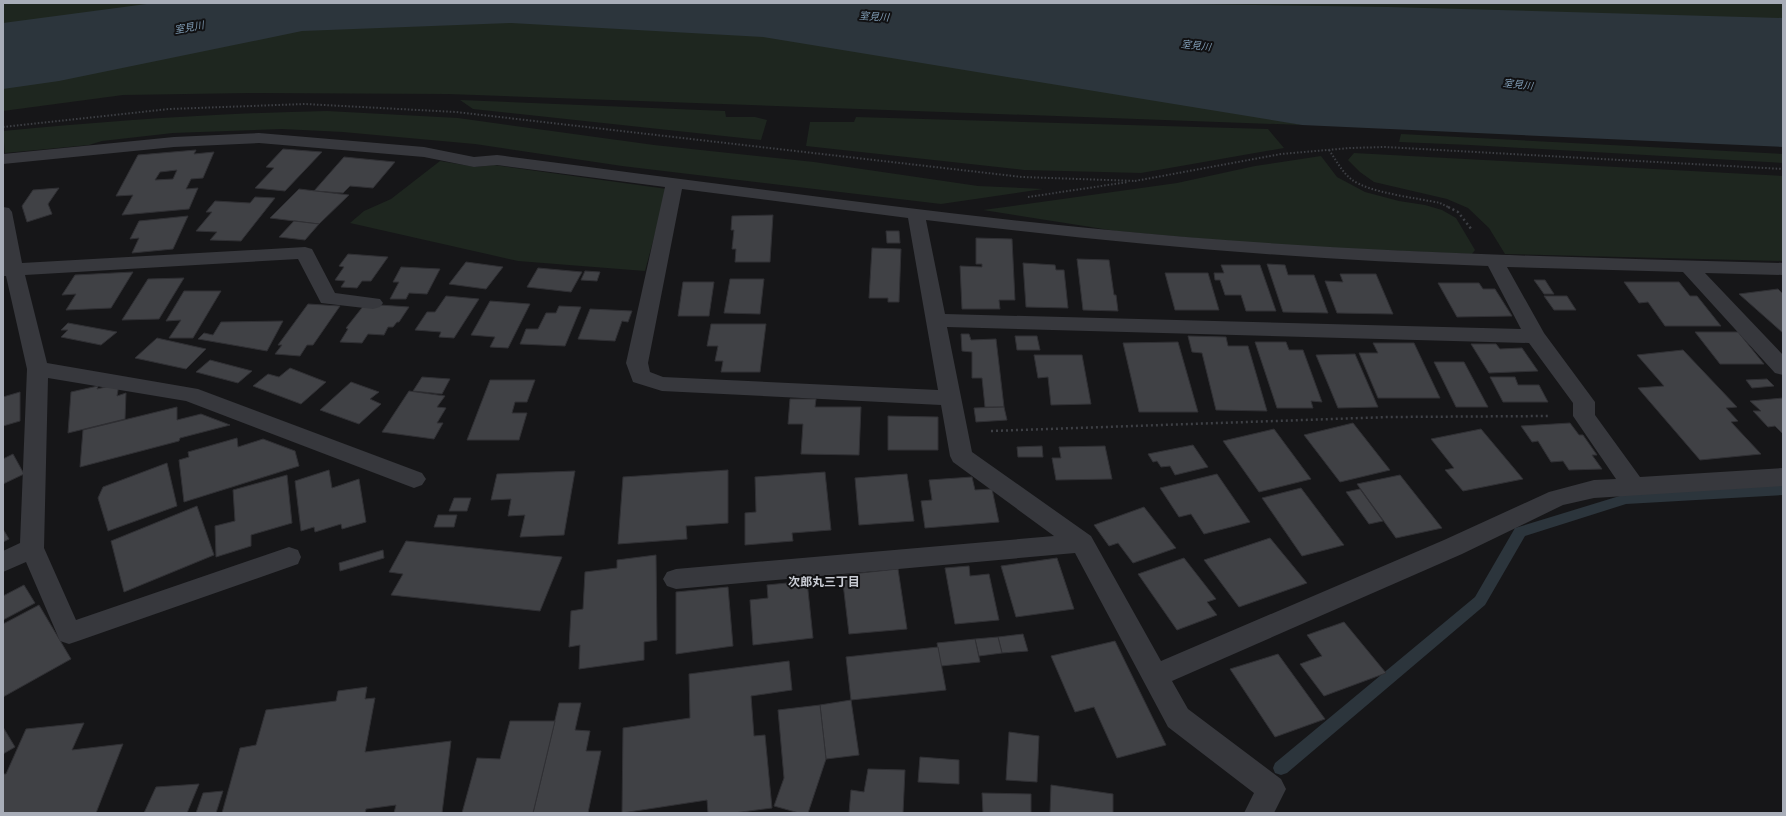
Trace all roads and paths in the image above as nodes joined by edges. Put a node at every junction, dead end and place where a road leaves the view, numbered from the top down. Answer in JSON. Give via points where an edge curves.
{"nodes":[{"id":1,"x":3,"y":127,"type":"edge"},
{"id":2,"x":1329,"y":150,"type":"junction"},
{"id":3,"x":3,"y":159,"type":"edge"},
{"id":4,"x":1783,"y":170,"type":"edge"},
{"id":5,"x":675,"y":182,"type":"junction"},
{"id":6,"x":3,"y":212,"type":"edge"},
{"id":7,"x":916,"y":214,"type":"junction"},
{"id":8,"x":1495,"y":262,"type":"junction"},
{"id":9,"x":1688,"y":266,"type":"junction"},
{"id":10,"x":9,"y":269,"type":"edge"},
{"id":11,"x":1783,"y":269,"type":"edge"},
{"id":12,"x":373,"y":302,"type":"dead end"},
{"id":13,"x":936,"y":320,"type":"junction"},
{"id":14,"x":1535,"y":336,"type":"junction"},
{"id":15,"x":1783,"y":368,"type":"edge"},
{"id":16,"x":38,"y":369,"type":"junction"},
{"id":17,"x":950,"y":398,"type":"junction"},
{"id":18,"x":1584,"y":416,"type":"junction"},
{"id":19,"x":957,"y":433,"type":"junction"},
{"id":20,"x":1783,"y":477,"type":"edge"},
{"id":21,"x":414,"y":479,"type":"dead end"},
{"id":22,"x":1634,"y":486,"type":"junction"},
{"id":23,"x":1082,"y":543,"type":"junction"},
{"id":24,"x":32,"y":548,"type":"junction"},
{"id":25,"x":289,"y":557,"type":"dead end"},
{"id":26,"x":3,"y":562,"type":"edge"},
{"id":27,"x":676,"y":579,"type":"dead end"},
{"id":28,"x":1156,"y":676,"type":"junction"},
{"id":29,"x":1259,"y":813,"type":"edge"}],
"edges":[{"from":1,"to":2,"type":"path","via":[[169,109],[306,104],[456,112],[1022,177],[1136,181],[1281,154]]},
{"from":2,"to":4,"type":"path","via":[[1385,147]]},
{"from":2,"to":8,"type":"path","via":[[1352,180],[1373,189],[1440,203],[1458,212]]},
{"from":3,"to":5,"type":"street","via":[[174,142],[259,138],[424,152],[474,162],[497,160]]},
{"from":5,"to":7,"type":"street"},
{"from":5,"to":17,"type":"street","via":[[638,364],[641,377],[662,384]]},
{"from":6,"to":10,"type":"street"},
{"from":7,"to":8,"type":"street","via":[[1275,250]]},
{"from":7,"to":13,"type":"street"},
{"from":8,"to":9,"type":"street"},
{"from":8,"to":14,"type":"street"},
{"from":9,"to":11,"type":"street"},
{"from":9,"to":15,"type":"street"},
{"from":10,"to":12,"type":"street","via":[[305,254],[328,300]]},
{"from":10,"to":16,"type":"street"},
{"from":13,"to":14,"type":"street"},
{"from":13,"to":17,"type":"street"},
{"from":14,"to":18,"type":"street","via":[[1584,402]]},
{"from":16,"to":21,"type":"street","via":[[190,394]]},
{"from":16,"to":24,"type":"street"},
{"from":17,"to":19,"type":"street"},
{"from":18,"to":19,"type":"path","via":[[1381,417]]},
{"from":18,"to":22,"type":"street"},
{"from":19,"to":23,"type":"street","via":[[961,456]]},
{"from":20,"to":22,"type":"street"},
{"from":22,"to":28,"type":"street","via":[[1594,489],[1557,498],[1453,547]]},
{"from":23,"to":27,"type":"street"},
{"from":23,"to":28,"type":"street"},
{"from":24,"to":25,"type":"street","via":[[68,633]]},
{"from":24,"to":26,"type":"street"},
{"from":28,"to":29,"type":"street","via":[[1178,718],[1271,789]]}]}
